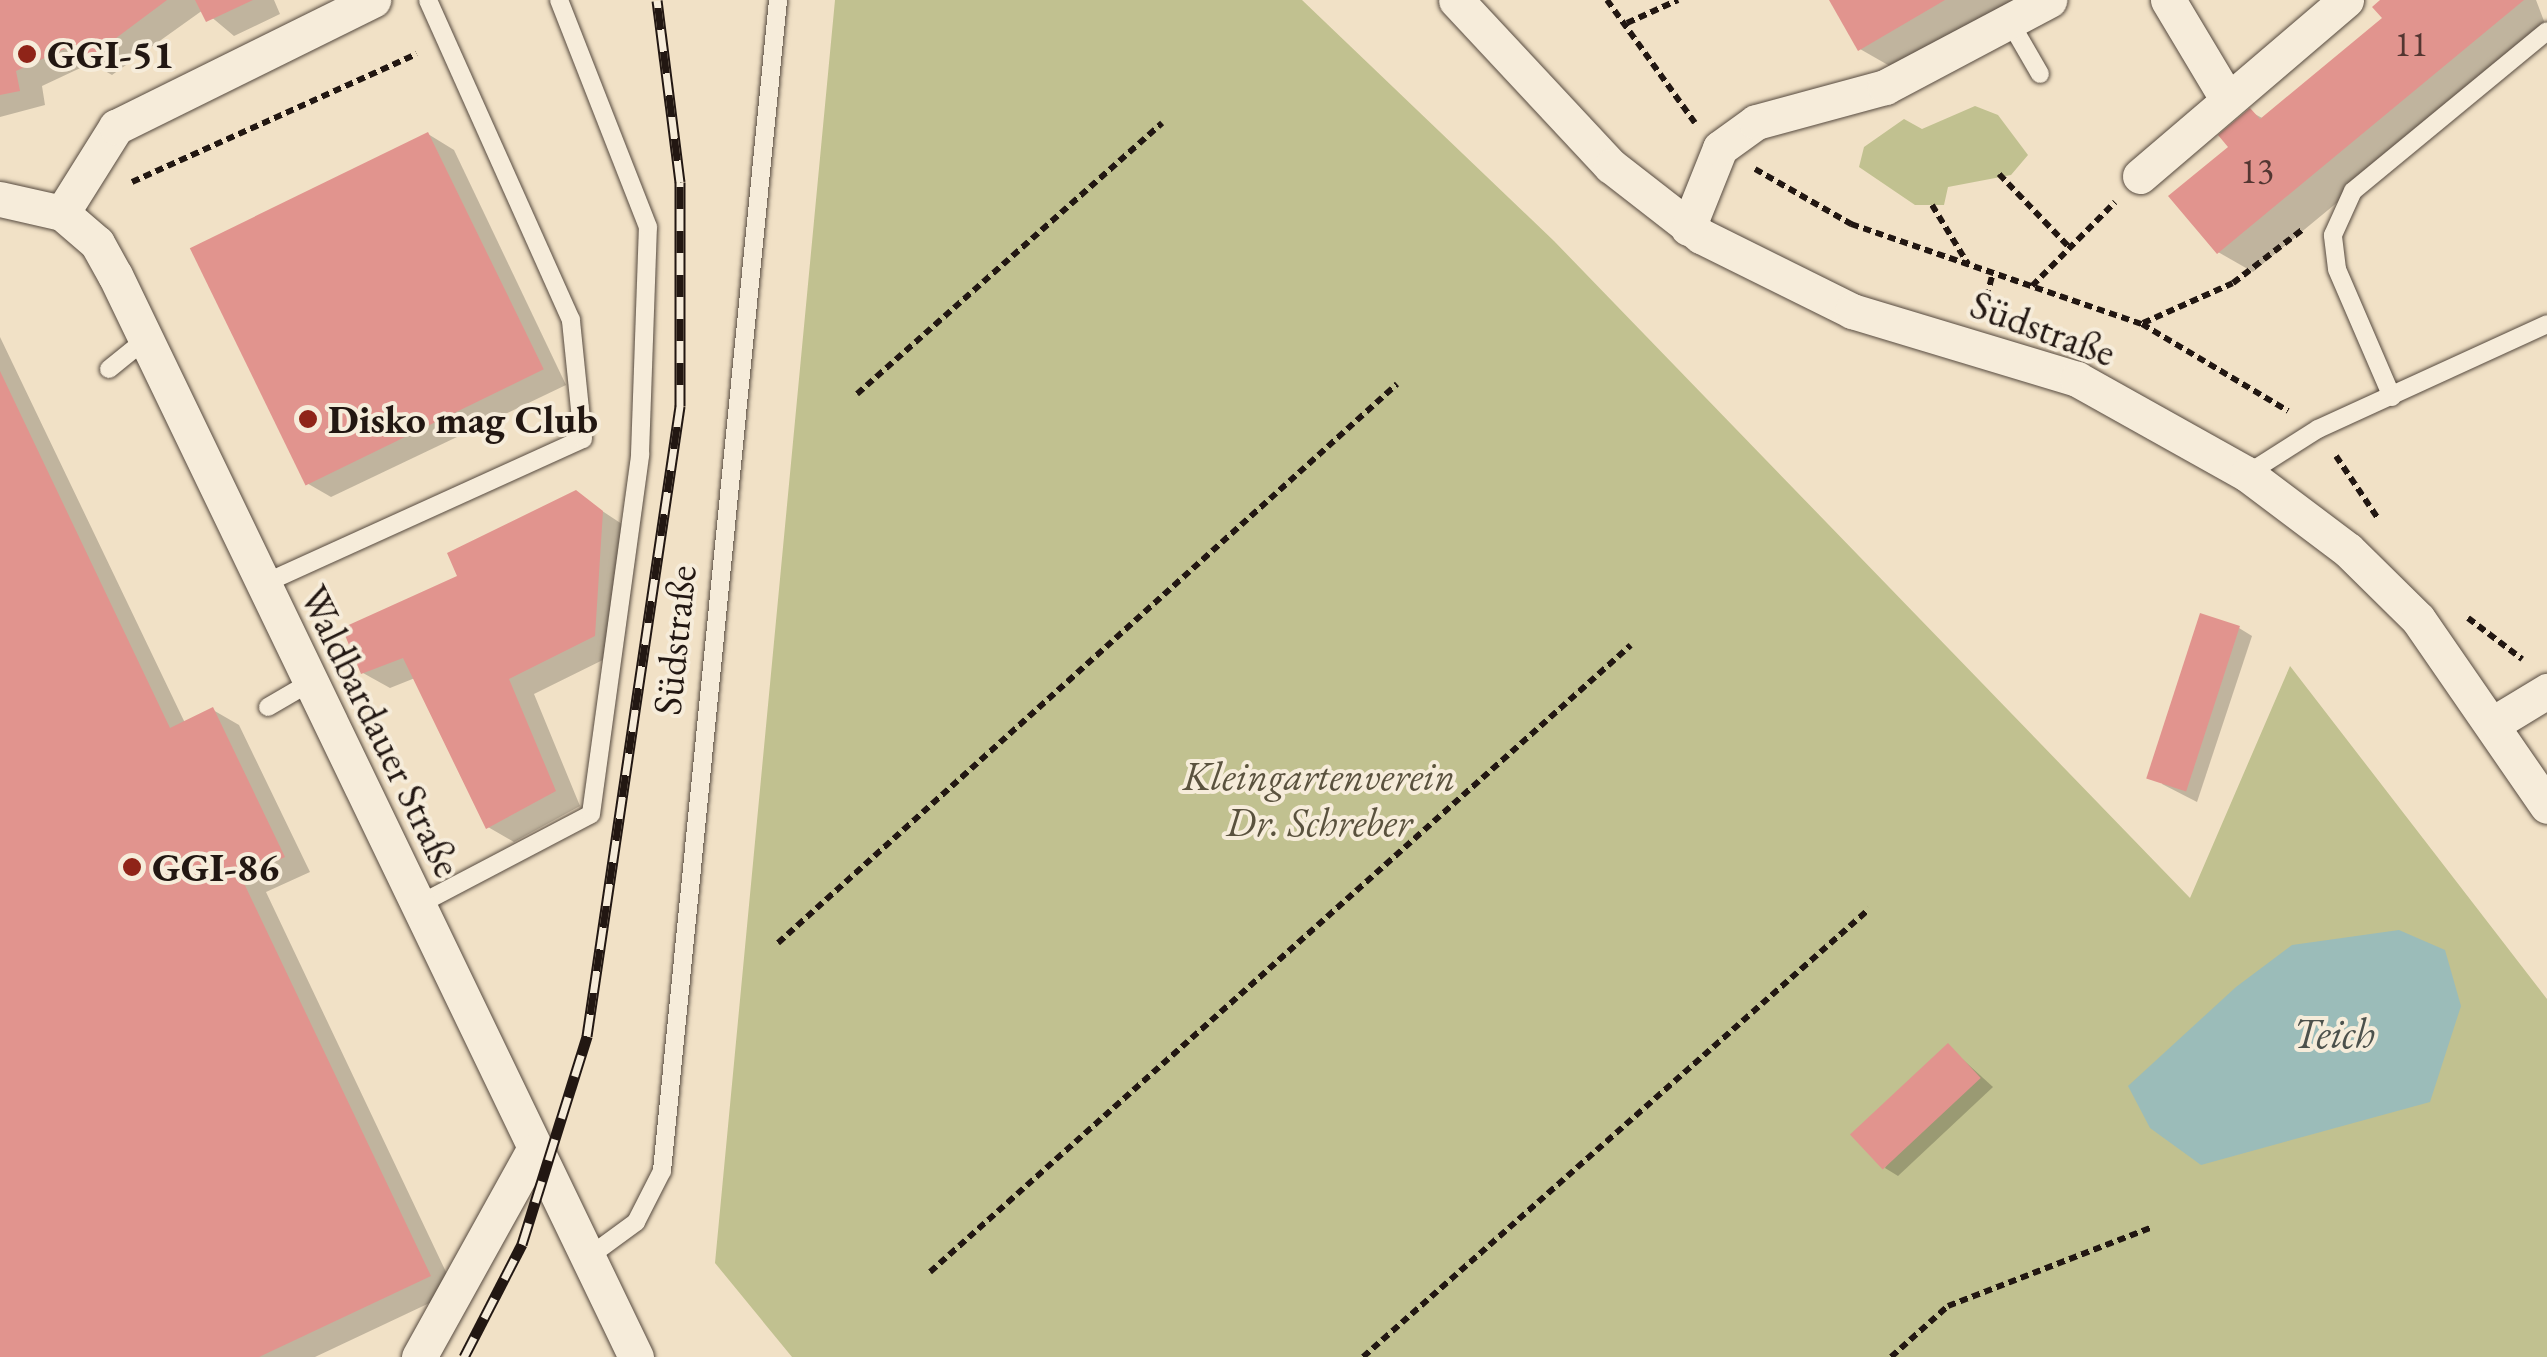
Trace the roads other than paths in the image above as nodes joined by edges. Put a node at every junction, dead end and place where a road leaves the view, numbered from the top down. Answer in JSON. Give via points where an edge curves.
{"nodes":[{"id":1,"x":372,"y":0,"type":"edge"},
{"id":2,"x":428,"y":0,"type":"edge"},
{"id":3,"x":559,"y":0,"type":"edge"},
{"id":4,"x":778,"y":0,"type":"edge"},
{"id":5,"x":1456,"y":0,"type":"edge"},
{"id":6,"x":2049,"y":0,"type":"edge"},
{"id":7,"x":2168,"y":0,"type":"edge"},
{"id":8,"x":2346,"y":0,"type":"edge"},
{"id":9,"x":2010,"y":22,"type":"junction"},
{"id":10,"x":2547,"y":32,"type":"edge"},
{"id":11,"x":2040,"y":74,"type":"dead end"},
{"id":12,"x":2226,"y":97,"type":"junction"},
{"id":13,"x":2140,"y":176,"type":"road end"},
{"id":14,"x":0,"y":199,"type":"edge"},
{"id":15,"x":62,"y":213,"type":"junction"},
{"id":16,"x":1688,"y":228,"type":"junction"},
{"id":17,"x":2547,"y":324,"type":"edge"},
{"id":18,"x":146,"y":338,"type":"junction"},
{"id":19,"x":109,"y":369,"type":"dead end"},
{"id":20,"x":2392,"y":397,"type":"junction"},
{"id":21,"x":2247,"y":474,"type":"junction"},
{"id":22,"x":264,"y":584,"type":"junction"},
{"id":23,"x":2540,"y":679,"type":"edge"},
{"id":24,"x":310,"y":682,"type":"junction"},
{"id":25,"x":268,"y":707,"type":"dead end"},
{"id":26,"x":2496,"y":722,"type":"junction"},
{"id":27,"x":2547,"y":806,"type":"edge"},
{"id":28,"x":418,"y":905,"type":"junction"},
{"id":29,"x":534,"y":1151,"type":"junction"},
{"id":30,"x":587,"y":1258,"type":"junction"},
{"id":31,"x":419,"y":1357,"type":"edge"},
{"id":32,"x":636,"y":1357,"type":"edge"}],
"edges":[{"from":1,"to":15,"type":"street","via":[[116,127]]},
{"from":2,"to":22,"type":"lane","via":[[571,320],[583,438]]},
{"from":3,"to":28,"type":"lane","via":[[648,227],[640,454],[591,814]]},
{"from":4,"to":30,"type":"lane","name":"Südstraße","via":[[662,1170],[636,1222]]},
{"from":5,"to":16,"type":"street","name":"Südstraße","via":[[1610,166]]},
{"from":6,"to":9,"type":"street"},
{"from":7,"to":12,"type":"street"},
{"from":8,"to":12,"type":"street"},
{"from":9,"to":11,"type":"lane"},
{"from":9,"to":16,"type":"street","via":[[1885,86],[1756,122],[1720,148]]},
{"from":10,"to":20,"type":"lane","via":[[2353,191],[2333,236],[2337,269]]},
{"from":12,"to":13,"type":"street"},
{"from":14,"to":15,"type":"street","name":"Waldbardauer Straße"},
{"from":15,"to":18,"type":"street","name":"Waldbardauer Straße","via":[[98,243]]},
{"from":16,"to":21,"type":"street","name":"Südstraße","via":[[1852,311],[2077,379]]},
{"from":17,"to":20,"type":"lane"},
{"from":18,"to":19,"type":"lane"},
{"from":18,"to":22,"type":"street","name":"Waldbardauer Straße"},
{"from":20,"to":21,"type":"lane","via":[[2318,428]]},
{"from":21,"to":26,"type":"street","name":"Südstraße","via":[[2376,578]]},
{"from":22,"to":24,"type":"street","name":"Waldbardauer Straße"},
{"from":23,"to":26,"type":"street"},
{"from":24,"to":25,"type":"lane"},
{"from":24,"to":28,"type":"street","name":"Waldbardauer Straße"},
{"from":26,"to":27,"type":"street","name":"Südstraße"},
{"from":28,"to":29,"type":"street","name":"Waldbardauer Straße"},
{"from":29,"to":30,"type":"street","name":"Waldbardauer Straße"},
{"from":29,"to":31,"type":"street"},
{"from":30,"to":32,"type":"street","name":"Waldbardauer Straße"}]}
